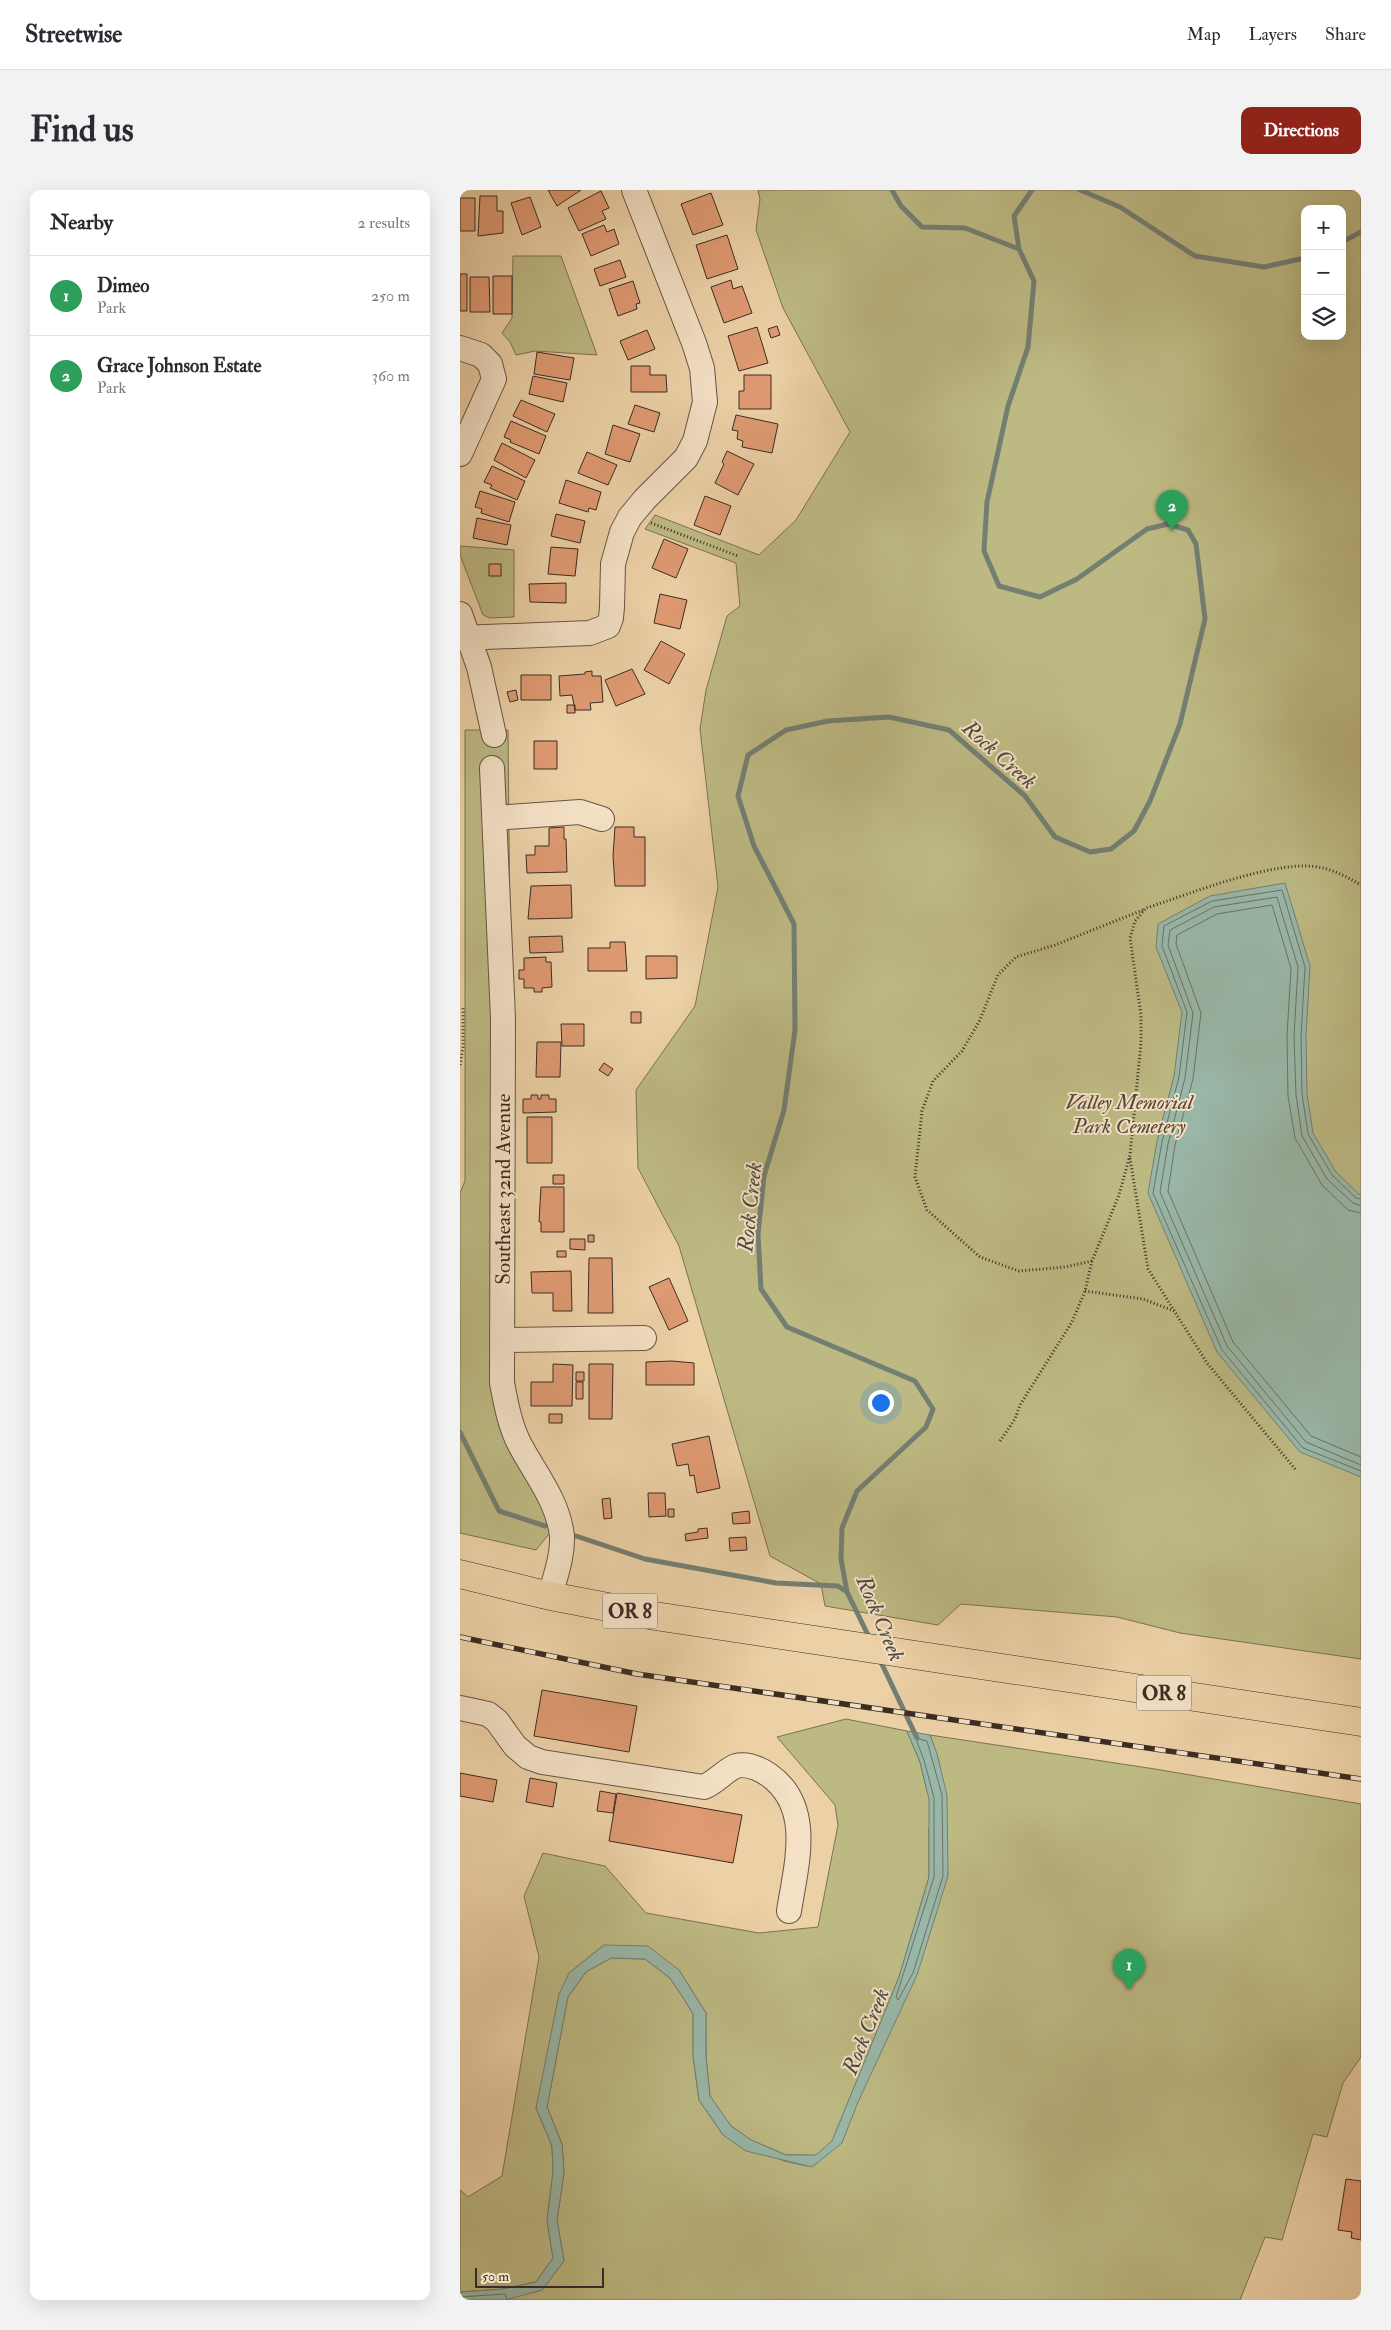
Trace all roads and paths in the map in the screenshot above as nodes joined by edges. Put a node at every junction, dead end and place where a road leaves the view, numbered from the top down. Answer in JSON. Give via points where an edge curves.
{"nodes":[{"id":1,"x":634,"y":190,"type":"edge"},
{"id":2,"x":460,"y":348,"type":"edge"},
{"id":3,"x":460,"y":454,"type":"edge"},
{"id":4,"x":648,"y":521,"type":"dead end"},
{"id":5,"x":738,"y":556,"type":"dead end"},
{"id":6,"x":460,"y":614,"type":"edge"},
{"id":7,"x":465,"y":637,"type":"edge"},
{"id":8,"x":494,"y":735,"type":"dead end"},
{"id":9,"x":492,"y":768,"type":"dead end"},
{"id":10,"x":495,"y":818,"type":"junction"},
{"id":11,"x":602,"y":819,"type":"dead end"},
{"id":12,"x":1361,"y":885,"type":"edge"},
{"id":13,"x":1146,"y":908,"type":"junction"},
{"id":14,"x":463,"y":1008,"type":"dead end"},
{"id":15,"x":460,"y":1065,"type":"edge"},
{"id":16,"x":1130,"y":1154,"type":"junction"},
{"id":17,"x":1092,"y":1261,"type":"junction"},
{"id":18,"x":1085,"y":1291,"type":"junction"},
{"id":19,"x":1174,"y":1312,"type":"junction"},
{"id":20,"x":644,"y":1338,"type":"dead end"},
{"id":21,"x":502,"y":1340,"type":"junction"},
{"id":22,"x":1000,"y":1441,"type":"dead end"},
{"id":23,"x":1296,"y":1470,"type":"dead end"},
{"id":24,"x":460,"y":1574,"type":"edge"},
{"id":25,"x":550,"y":1596,"type":"junction"},
{"id":26,"x":460,"y":1708,"type":"edge"},
{"id":27,"x":1361,"y":1722,"type":"edge"},
{"id":28,"x":789,"y":1911,"type":"dead end"}],
"edges":[{"from":1,"to":7,"type":"street","via":[[702,368],[705,402],[695,441],[675,471],[630,516],[622,532],[613,564],[608,626],[590,632]]},
{"from":2,"to":3,"type":"street","via":[[481,355],[490,364],[494,379]]},
{"from":4,"to":5,"type":"path"},
{"from":6,"to":7,"type":"street"},
{"from":7,"to":8,"type":"street","via":[[479,667]]},
{"from":9,"to":10,"type":"street","name":"Southeast 32nd Avenue"},
{"from":10,"to":11,"type":"street","via":[[580,812]]},
{"from":10,"to":21,"type":"street","name":"Southeast 32nd Avenue","via":[[503,1018]]},
{"from":12,"to":13,"type":"path","via":[[1322,868],[1294,866],[1268,870]]},
{"from":13,"to":16,"type":"path","via":[[1135,921],[1130,938],[1141,1015]]},
{"from":13,"to":17,"type":"path","via":[[1091,932],[1016,957],[998,976],[980,1020],[962,1050],[933,1081],[922,1111],[915,1177],[927,1210],[940,1222],[980,1257],[1019,1271]]},
{"from":14,"to":15,"type":"path"},
{"from":16,"to":17,"type":"path","via":[[1119,1195]]},
{"from":16,"to":19,"type":"path","via":[[1148,1269]]},
{"from":17,"to":18,"type":"path"},
{"from":18,"to":19,"type":"path","via":[[1143,1299]]},
{"from":18,"to":22,"type":"path","via":[[1072,1322]]},
{"from":19,"to":23,"type":"path","via":[[1207,1363]]},
{"from":20,"to":21,"type":"street"},
{"from":21,"to":25,"type":"street","name":"Southeast 32nd Avenue","via":[[502,1382],[507,1414],[519,1444],[553,1500],[562,1536],[561,1556]]},
{"from":24,"to":25,"type":"main road","number":"OR 8"},
{"from":25,"to":27,"type":"main road","number":"OR 8","via":[[801,1639]]},
{"from":26,"to":28,"type":"street","via":[[488,1714],[522,1752],[542,1762],[704,1787],[715,1783],[736,1766],[761,1770],[776,1780],[790,1798],[799,1821],[799,1846]]}]}
